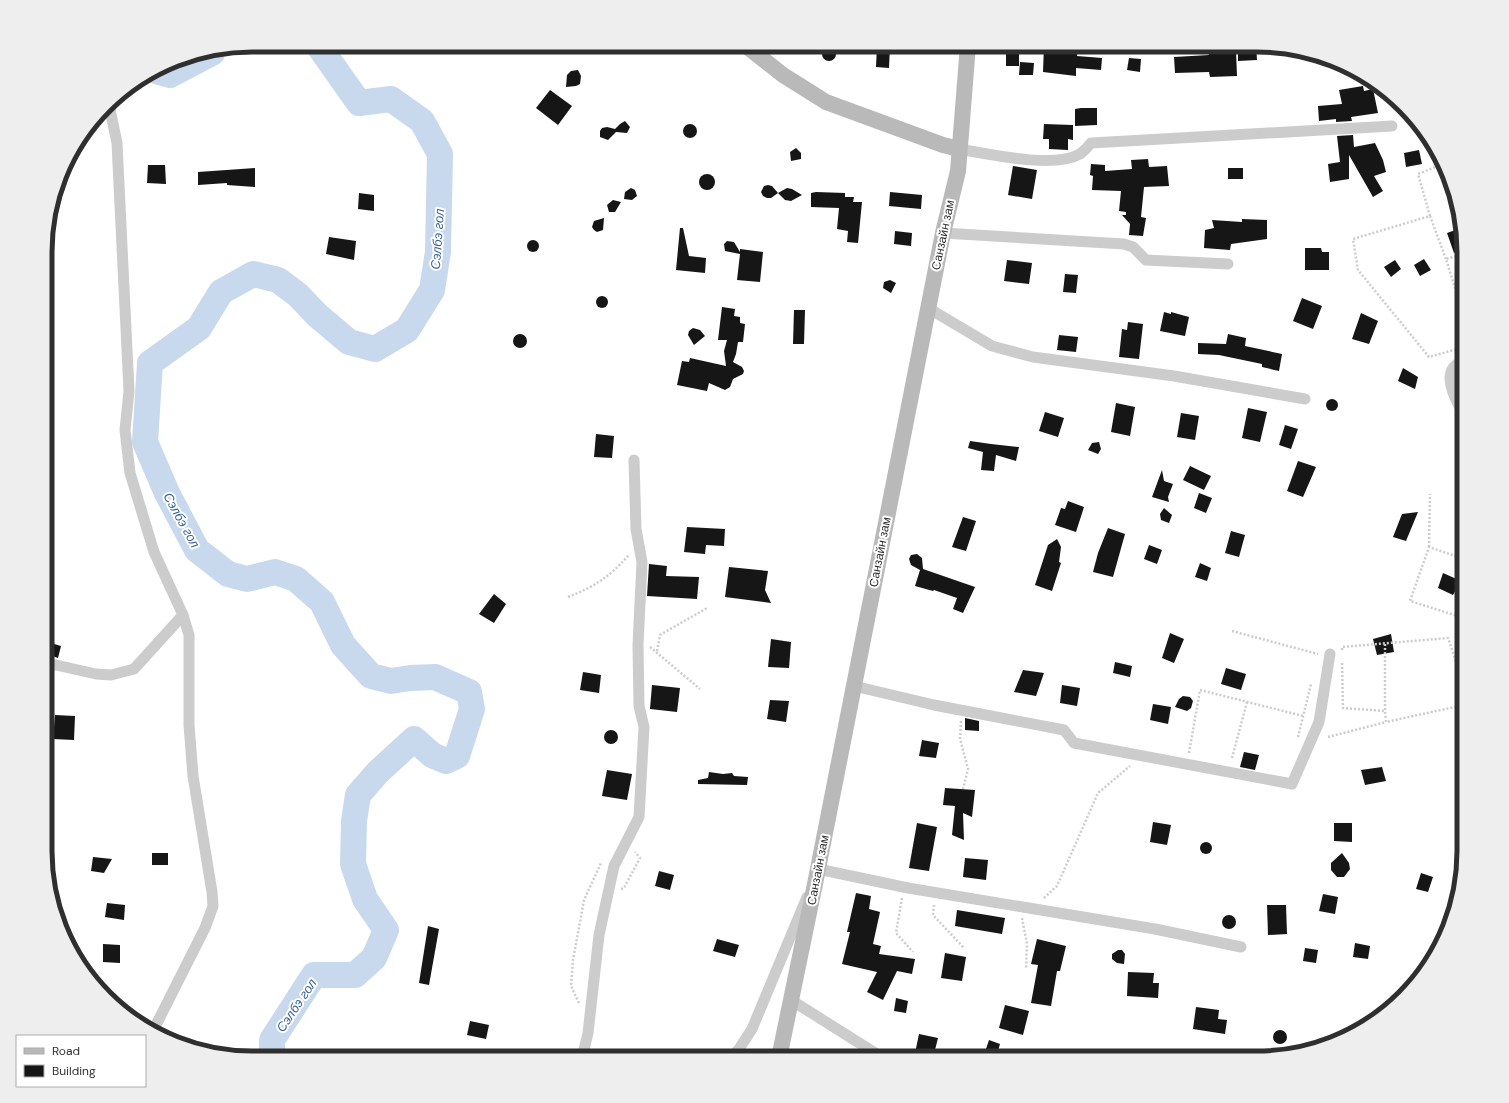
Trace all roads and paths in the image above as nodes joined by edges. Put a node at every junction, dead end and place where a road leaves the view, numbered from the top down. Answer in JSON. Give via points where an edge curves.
{"nodes":[{"id":1,"x":754,"y":52,"type":"edge"},
{"id":2,"x":967,"y":52,"type":"edge"},
{"id":3,"x":110,"y":112,"type":"edge"},
{"id":4,"x":1392,"y":126,"type":"dead end"},
{"id":5,"x":959,"y":149,"type":"junction"},
{"id":6,"x":1438,"y":166,"type":"edge"},
{"id":7,"x":1430,"y":216,"type":"junction"},
{"id":8,"x":943,"y":233,"type":"junction"},
{"id":9,"x":1457,"y":256,"type":"edge"},
{"id":10,"x":1446,"y":259,"type":"junction"},
{"id":11,"x":1228,"y":264,"type":"dead end"},
{"id":12,"x":1457,"y":294,"type":"edge"},
{"id":13,"x":928,"y":308,"type":"junction"},
{"id":14,"x":1457,"y":349,"type":"edge"},
{"id":15,"x":1457,"y":364,"type":"edge"},
{"id":16,"x":1305,"y":399,"type":"dead end"},
{"id":17,"x":1457,"y":403,"type":"edge"},
{"id":18,"x":634,"y":460,"type":"dead end"},
{"id":19,"x":1430,"y":494,"type":"dead end"},
{"id":20,"x":639,"y":544,"type":"junction"},
{"id":21,"x":1429,"y":547,"type":"junction"},
{"id":22,"x":1457,"y":557,"type":"edge"},
{"id":23,"x":568,"y":597,"type":"dead end"},
{"id":24,"x":707,"y":608,"type":"dead end"},
{"id":25,"x":183,"y":615,"type":"junction"},
{"id":26,"x":1457,"y":616,"type":"edge"},
{"id":27,"x":1232,"y":631,"type":"dead end"},
{"id":28,"x":638,"y":644,"type":"junction"},
{"id":29,"x":1385,"y":644,"type":"junction"},
{"id":30,"x":657,"y":651,"type":"junction"},
{"id":31,"x":1330,"y":654,"type":"dead end"},
{"id":32,"x":1317,"y":661,"type":"dead end"},
{"id":33,"x":52,"y":664,"type":"edge"},
{"id":34,"x":1457,"y":665,"type":"edge"},
{"id":35,"x":1312,"y":682,"type":"dead end"},
{"id":36,"x":854,"y":686,"type":"junction"},
{"id":37,"x":700,"y":689,"type":"dead end"},
{"id":38,"x":1247,"y":702,"type":"junction"},
{"id":39,"x":1457,"y":707,"type":"edge"},
{"id":40,"x":962,"y":710,"type":"junction"},
{"id":41,"x":1385,"y":711,"type":"junction"},
{"id":42,"x":1303,"y":716,"type":"junction"},
{"id":43,"x":1386,"y":722,"type":"junction"},
{"id":44,"x":1328,"y":737,"type":"dead end"},
{"id":45,"x":1296,"y":744,"type":"dead end"},
{"id":46,"x":1188,"y":758,"type":"dead end"},
{"id":47,"x":1232,"y":758,"type":"dead end"},
{"id":48,"x":1132,"y":763,"type":"dead end"},
{"id":49,"x":963,"y":789,"type":"dead end"},
{"id":50,"x":626,"y":844,"type":"junction"},
{"id":51,"x":604,"y":856,"type":"dead end"},
{"id":52,"x":818,"y":869,"type":"junction"},
{"id":53,"x":815,"y":884,"type":"junction"},
{"id":54,"x":903,"y":887,"type":"junction"},
{"id":55,"x":935,"y":893,"type":"junction"},
{"id":56,"x":608,"y":894,"type":"junction"},
{"id":57,"x":1019,"y":906,"type":"junction"},
{"id":58,"x":1034,"y":909,"type":"junction"},
{"id":59,"x":1241,"y":947,"type":"dead end"},
{"id":60,"x":964,"y":948,"type":"dead end"},
{"id":61,"x":913,"y":952,"type":"dead end"},
{"id":62,"x":1026,"y":969,"type":"dead end"},
{"id":63,"x":791,"y":1000,"type":"junction"},
{"id":64,"x":591,"y":1011,"type":"junction"},
{"id":65,"x":155,"y":1026,"type":"edge"},
{"id":66,"x":584,"y":1051,"type":"edge"},
{"id":67,"x":738,"y":1051,"type":"edge"},
{"id":68,"x":780,"y":1051,"type":"edge"},
{"id":69,"x":872,"y":1051,"type":"edge"}],
"edges":[{"from":1,"to":5,"type":"main road","via":[[783,75],[826,102]]},
{"from":2,"to":5,"type":"main road","name":"Санзайн зам"},
{"from":3,"to":25,"type":"street","via":[[117,143],[129,391],[125,430],[130,473],[154,552]]},
{"from":4,"to":5,"type":"street","via":[[1092,143],[1080,154],[1064,159],[1039,160]]},
{"from":5,"to":8,"type":"main road","name":"Санзайн зам","via":[[958,171]]},
{"from":6,"to":7,"type":"path","via":[[1418,174]]},
{"from":7,"to":10,"type":"path"},
{"from":7,"to":14,"type":"path","via":[[1353,239],[1358,270],[1429,357]]},
{"from":8,"to":11,"type":"street","via":[[1124,244],[1133,247],[1146,260]]},
{"from":8,"to":13,"type":"main road","name":"Санзайн зам"},
{"from":9,"to":10,"type":"path"},
{"from":10,"to":12,"type":"path"},
{"from":13,"to":16,"type":"street","via":[[992,346],[1033,357],[1174,376]]},
{"from":13,"to":36,"type":"main road","name":"Санзайн зам"},
{"from":15,"to":17,"type":"street","via":[[1452,369],[1449,380]]},
{"from":18,"to":20,"type":"street","via":[[636,529]]},
{"from":19,"to":21,"type":"path"},
{"from":20,"to":23,"type":"path","via":[[611,574],[593,587]]},
{"from":20,"to":28,"type":"street","via":[[642,562]]},
{"from":21,"to":22,"type":"path"},
{"from":21,"to":26,"type":"path","via":[[1410,601]]},
{"from":24,"to":30,"type":"path","via":[[660,636]]},
{"from":25,"to":33,"type":"street","via":[[134,669],[111,676]]},
{"from":25,"to":65,"type":"street","via":[[190,648],[189,726],[193,776],[213,906],[206,928]]},
{"from":27,"to":32,"type":"path","via":[[1318,654]]},
{"from":28,"to":30,"type":"path"},
{"from":28,"to":50,"type":"street","via":[[639,706],[644,734],[639,817]]},
{"from":29,"to":34,"type":"path","via":[[1448,638]]},
{"from":29,"to":41,"type":"path"},
{"from":29,"to":41,"type":"path","via":[[1342,647],[1343,708]]},
{"from":30,"to":37,"type":"path"},
{"from":31,"to":40,"type":"street","via":[[1319,722],[1292,784],[1074,743],[1064,730]]},
{"from":35,"to":42,"type":"path"},
{"from":36,"to":40,"type":"street"},
{"from":36,"to":52,"type":"main road","name":"Санзайн зам"},
{"from":38,"to":42,"type":"path"},
{"from":38,"to":46,"type":"path","via":[[1200,690]]},
{"from":38,"to":47,"type":"path"},
{"from":39,"to":43,"type":"path"},
{"from":40,"to":49,"type":"path","via":[[960,739],[968,769]]},
{"from":41,"to":43,"type":"path"},
{"from":42,"to":45,"type":"path"},
{"from":43,"to":44,"type":"path"},
{"from":48,"to":58,"type":"path","via":[[1098,793],[1057,886]]},
{"from":50,"to":56,"type":"street","via":[[614,866]]},
{"from":50,"to":56,"type":"path","via":[[640,858],[624,888]]},
{"from":51,"to":64,"type":"path","via":[[584,900],[573,960],[571,986],[578,1002]]},
{"from":52,"to":53,"type":"main road","name":"Санзайн зам"},
{"from":52,"to":54,"type":"street"},
{"from":53,"to":63,"type":"main road","name":"Санзайн зам"},
{"from":53,"to":67,"type":"street","via":[[796,921],[752,1029]]},
{"from":54,"to":55,"type":"street"},
{"from":54,"to":61,"type":"path","via":[[896,933]]},
{"from":55,"to":57,"type":"street"},
{"from":55,"to":60,"type":"path","via":[[933,915]]},
{"from":56,"to":64,"type":"street","via":[[599,935]]},
{"from":57,"to":58,"type":"street"},
{"from":57,"to":62,"type":"path","via":[[1027,944]]},
{"from":58,"to":59,"type":"street","via":[[1156,929]]},
{"from":63,"to":68,"type":"main road","name":"Санзайн зам"},
{"from":63,"to":69,"type":"street"},
{"from":64,"to":66,"type":"street"}]}
